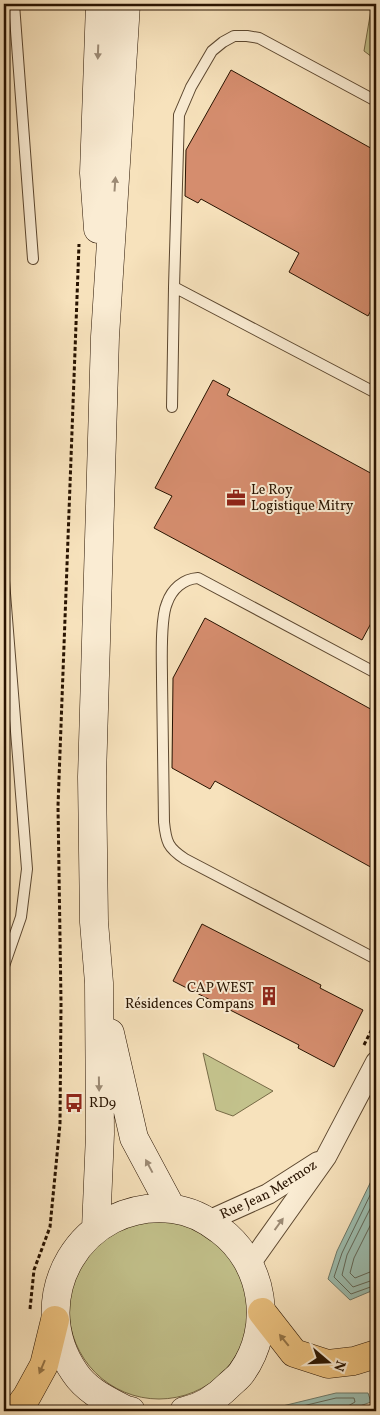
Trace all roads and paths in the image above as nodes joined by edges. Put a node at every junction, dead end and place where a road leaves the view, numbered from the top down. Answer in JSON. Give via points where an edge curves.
{"nodes":[{"id":1,"x":14,"y":4,"type":"edge"},
{"id":2,"x":100,"y":4,"type":"edge"},
{"id":3,"x":126,"y":4,"type":"edge"},
{"id":4,"x":376,"y":101,"type":"edge"},
{"id":5,"x":79,"y":236,"type":"dead end"},
{"id":6,"x":33,"y":259,"type":"dead end"},
{"id":7,"x":174,"y":287,"type":"junction"},
{"id":8,"x":104,"y":338,"type":"junction"},
{"id":9,"x":376,"y":393,"type":"edge"},
{"id":10,"x":172,"y":407,"type":"dead end"},
{"id":11,"x":4,"y":581,"type":"edge"},
{"id":12,"x":376,"y":673,"type":"edge"},
{"id":13,"x":376,"y":959,"type":"edge"},
{"id":14,"x":4,"y":966,"type":"edge"},
{"id":15,"x":99,"y":983,"type":"junction"},
{"id":16,"x":376,"y":1021,"type":"edge"},
{"id":17,"x":368,"y":1058,"type":"edge"},
{"id":18,"x":326,"y":1157,"type":"junction"},
{"id":19,"x":172,"y":1209,"type":"junction"},
{"id":20,"x":208,"y":1221,"type":"junction"},
{"id":21,"x":96,"y":1229,"type":"junction"},
{"id":22,"x":250,"y":1264,"type":"junction"},
{"id":23,"x":262,"y":1312,"type":"junction"},
{"id":24,"x":42,"y":1318,"type":"junction"},
{"id":25,"x":376,"y":1354,"type":"edge"},
{"id":26,"x":95,"y":1403,"type":"edge"},
{"id":27,"x":16,"y":1411,"type":"edge"},
{"id":28,"x":131,"y":1411,"type":"edge"},
{"id":29,"x":184,"y":1411,"type":"edge"}],
"edges":[{"from":1,"to":6,"type":"lane"},
{"from":2,"to":8,"type":"main road","one_way":true,"via":[[94,173]]},
{"from":8,"to":3,"type":"main road","one_way":true},
{"from":4,"to":7,"type":"lane","via":[[259,38],[234,36],[212,51],[179,115]]},
{"from":5,"to":24,"type":"path","via":[[58,806],[60,1124],[50,1227],[34,1270]]},
{"from":7,"to":9,"type":"lane"},
{"from":7,"to":10,"type":"lane"},
{"from":8,"to":15,"type":"main road","via":[[92,777],[94,922]]},
{"from":11,"to":14,"type":"lane","via":[[27,868],[21,917]]},
{"from":12,"to":13,"type":"lane","via":[[198,578],[188,578],[181,583],[167,602],[162,655],[167,842],[172,850],[185,858]]},
{"from":19,"to":15,"type":"main road","one_way":true,"via":[[134,1138]]},
{"from":15,"to":21,"type":"main road","one_way":true,"via":[[100,1134]]},
{"from":16,"to":17,"type":"path"},
{"from":17,"to":18,"type":"street","name":"Rue Jean Mermoz"},
{"from":18,"to":20,"type":"street","name":"Rue Jean Mermoz","via":[[268,1194]]},
{"from":22,"to":18,"type":"street","name":"Rue Jean Mermoz","one_way":true},
{"from":19,"to":20,"type":"main road"},
{"from":19,"to":21,"type":"main road","via":[[146,1209],[120,1216]]},
{"from":20,"to":22,"type":"main road","via":[[232,1239]]},
{"from":21,"to":24,"type":"main road","via":[[72,1254]]},
{"from":22,"to":23,"type":"main road","via":[[259,1287]]},
{"from":25,"to":23,"type":"main road","one_way":true,"via":[[354,1362],[328,1364],[294,1353]]},
{"from":23,"to":29,"type":"main road","via":[[257,1344],[242,1372],[220,1395]]},
{"from":24,"to":26,"type":"main road"},
{"from":24,"to":27,"type":"main road","one_way":true,"via":[[44,1365]]},
{"from":26,"to":28,"type":"main road"}]}
